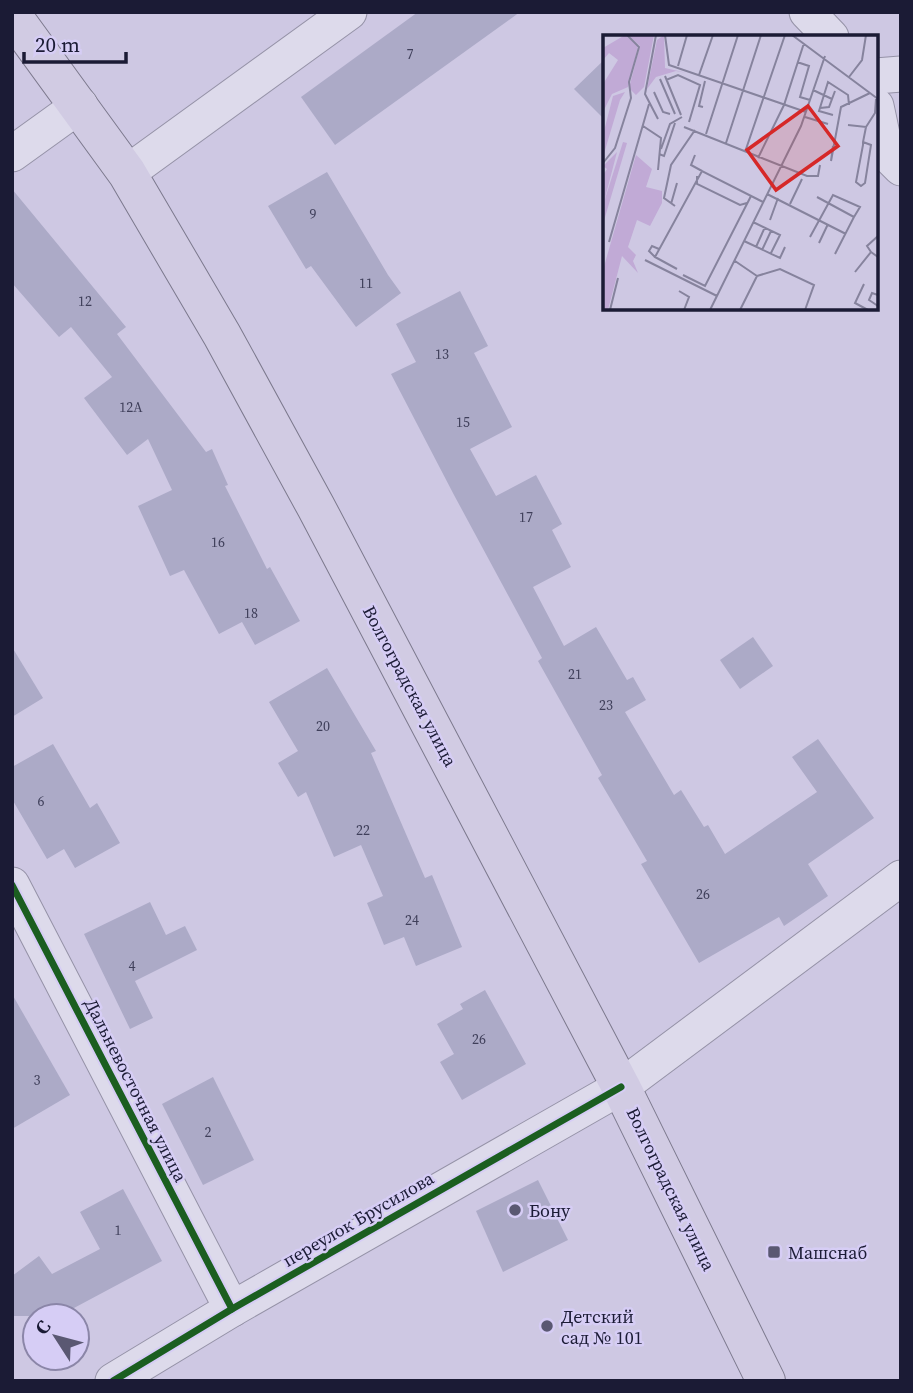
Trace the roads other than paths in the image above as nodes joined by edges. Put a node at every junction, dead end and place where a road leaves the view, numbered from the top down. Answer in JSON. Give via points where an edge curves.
{"nodes":[{"id":1,"x":349,"y":12,"type":"edge"},
{"id":2,"x":807,"y":12,"type":"edge"},
{"id":3,"x":12,"y":15,"type":"edge"},
{"id":4,"x":829,"y":35,"type":"edge"},
{"id":5,"x":901,"y":74,"type":"edge"},
{"id":6,"x":878,"y":76,"type":"edge"},
{"id":7,"x":80,"y":106,"type":"junction"},
{"id":8,"x":878,"y":115,"type":"edge"},
{"id":9,"x":12,"y":155,"type":"edge"},
{"id":10,"x":901,"y":167,"type":"edge"},
{"id":11,"x":127,"y":173,"type":"junction"},
{"id":12,"x":901,"y":878,"type":"edge"},
{"id":13,"x":12,"y":885,"type":"edge"},
{"id":14,"x":621,"y":1087,"type":"junction"},
{"id":15,"x":232,"y":1309,"type":"junction"},
{"id":16,"x":113,"y":1381,"type":"edge"},
{"id":17,"x":766,"y":1381,"type":"edge"}],
"edges":[{"from":1,"to":11,"type":"street"},
{"from":2,"to":4,"type":"street"},
{"from":3,"to":7,"type":"main road","name":"Волгоградская улица"},
{"from":5,"to":6,"type":"street"},
{"from":7,"to":9,"type":"street"},
{"from":7,"to":11,"type":"main road","name":"Волгоградская улица"},
{"from":8,"to":10,"type":"street","via":[[886,153]]},
{"from":11,"to":14,"type":"main road","name":"Волгоградская улица","via":[[316,507]]},
{"from":12,"to":14,"type":"street","name":"переулок Брусилова"},
{"from":13,"to":15,"type":"street","name":"Дальневосточная улица"},
{"from":14,"to":15,"type":"street","name":"переулок Брусилова"},
{"from":14,"to":17,"type":"main road","name":"Волгоградская улица"},
{"from":15,"to":16,"type":"street","name":"переулок Брусилова"}]}
